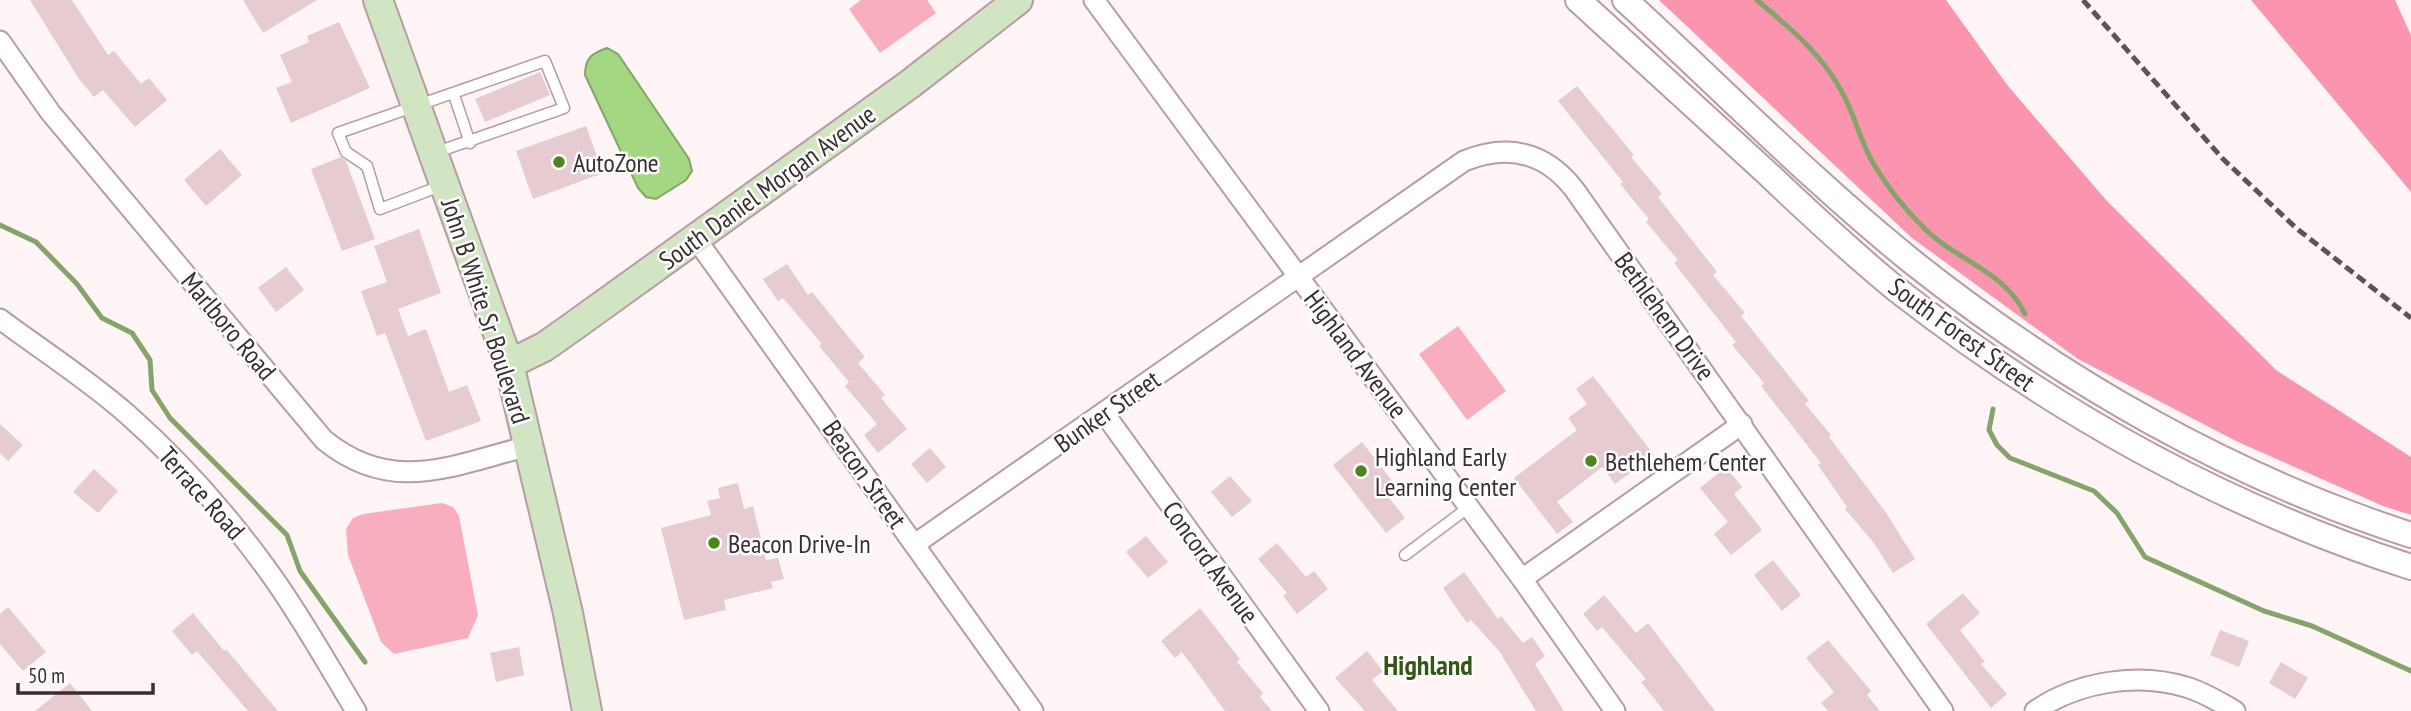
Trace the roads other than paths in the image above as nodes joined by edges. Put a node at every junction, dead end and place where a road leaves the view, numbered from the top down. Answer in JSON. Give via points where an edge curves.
{"nodes":[{"id":1,"x":378,"y":0,"type":"edge"},
{"id":2,"x":1018,"y":0,"type":"edge"},
{"id":3,"x":1094,"y":0,"type":"edge"},
{"id":4,"x":1578,"y":0,"type":"edge"},
{"id":5,"x":1625,"y":0,"type":"edge"},
{"id":6,"x":0,"y":41,"type":"edge"},
{"id":7,"x":0,"y":70,"type":"edge"},
{"id":8,"x":24,"y":79,"type":"junction"},
{"id":9,"x":454,"y":95,"type":"junction"},
{"id":10,"x":415,"y":108,"type":"junction"},
{"id":11,"x":470,"y":142,"type":"junction"},
{"id":12,"x":432,"y":154,"type":"junction"},
{"id":13,"x":444,"y":185,"type":"junction"},
{"id":14,"x":696,"y":239,"type":"junction"},
{"id":15,"x":1299,"y":278,"type":"junction"},
{"id":16,"x":0,"y":319,"type":"edge"},
{"id":17,"x":509,"y":364,"type":"junction"},
{"id":18,"x":1104,"y":413,"type":"junction"},
{"id":19,"x":1742,"y":424,"type":"junction"},
{"id":20,"x":529,"y":446,"type":"junction"},
{"id":21,"x":1469,"y":507,"type":"junction"},
{"id":22,"x":2411,"y":535,"type":"edge"},
{"id":23,"x":915,"y":544,"type":"junction"},
{"id":24,"x":1405,"y":555,"type":"dead end"},
{"id":25,"x":2411,"y":568,"type":"edge"},
{"id":26,"x":1522,"y":579,"type":"junction"},
{"id":27,"x":356,"y":711,"type":"edge"},
{"id":28,"x":587,"y":711,"type":"edge"},
{"id":29,"x":1033,"y":711,"type":"edge"},
{"id":30,"x":1319,"y":711,"type":"edge"},
{"id":31,"x":1615,"y":711,"type":"edge"},
{"id":32,"x":1943,"y":711,"type":"edge"},
{"id":33,"x":2035,"y":711,"type":"edge"},
{"id":34,"x":2235,"y":711,"type":"edge"}],
"edges":[{"from":1,"to":10,"type":"main road","name":"John B White Sr Boulevard"},
{"from":2,"to":14,"type":"main road","name":"South Daniel Morgan Avenue"},
{"from":3,"to":15,"type":"street","name":"Highland Avenue"},
{"from":4,"to":25,"type":"street","name":"South Forest Street","via":[[1836,237],[1954,333],[2016,376],[2139,450],[2222,493]]},
{"from":5,"to":22,"type":"street","name":"South Forest Street","via":[[1914,262],[2034,350],[2142,416],[2236,464]]},
{"from":6,"to":8,"type":"street","name":"Marlboro Road"},
{"from":7,"to":8,"type":"street"},
{"from":8,"to":20,"type":"street","name":"Marlboro Road","via":[[324,440],[344,456],[388,472],[416,474]]},
{"from":9,"to":10,"type":"lane"},
{"from":9,"to":11,"type":"lane"},
{"from":9,"to":11,"type":"lane","via":[[545,61],[564,108]]},
{"from":10,"to":12,"type":"main road","name":"John B White Sr Boulevard"},
{"from":10,"to":13,"type":"lane","via":[[338,133],[346,152],[367,166],[380,209]]},
{"from":11,"to":12,"type":"lane"},
{"from":12,"to":13,"type":"main road","name":"John B White Sr Boulevard"},
{"from":13,"to":17,"type":"main road","name":"John B White Sr Boulevard"},
{"from":14,"to":17,"type":"main road","name":"South Daniel Morgan Avenue","via":[[544,347]]},
{"from":14,"to":23,"type":"street","name":"Beacon Street"},
{"from":15,"to":18,"type":"street","name":"Bunker Street"},
{"from":15,"to":19,"type":"street","name":"Bethlehem Drive","via":[[1464,161],[1483,153],[1525,152],[1544,160],[1574,189]]},
{"from":15,"to":21,"type":"street","name":"Highland Avenue"},
{"from":16,"to":27,"type":"street","name":"Terrace Road","via":[[82,377],[179,464],[270,573]]},
{"from":17,"to":20,"type":"main road","name":"John B White Sr Boulevard"},
{"from":18,"to":23,"type":"street","name":"Bunker Street"},
{"from":18,"to":30,"type":"street","name":"Concord Avenue"},
{"from":19,"to":26,"type":"street"},
{"from":19,"to":32,"type":"street","name":"Bethlehem Drive"},
{"from":20,"to":28,"type":"main road","name":"John B White Sr Boulevard"},
{"from":21,"to":24,"type":"lane"},
{"from":21,"to":26,"type":"street","name":"Highland Avenue"},
{"from":23,"to":29,"type":"street","name":"Beacon Street"},
{"from":26,"to":31,"type":"street","name":"Highland Avenue"},
{"from":33,"to":34,"type":"street","via":[[2070,692],[2123,681],[2186,687]]}]}
